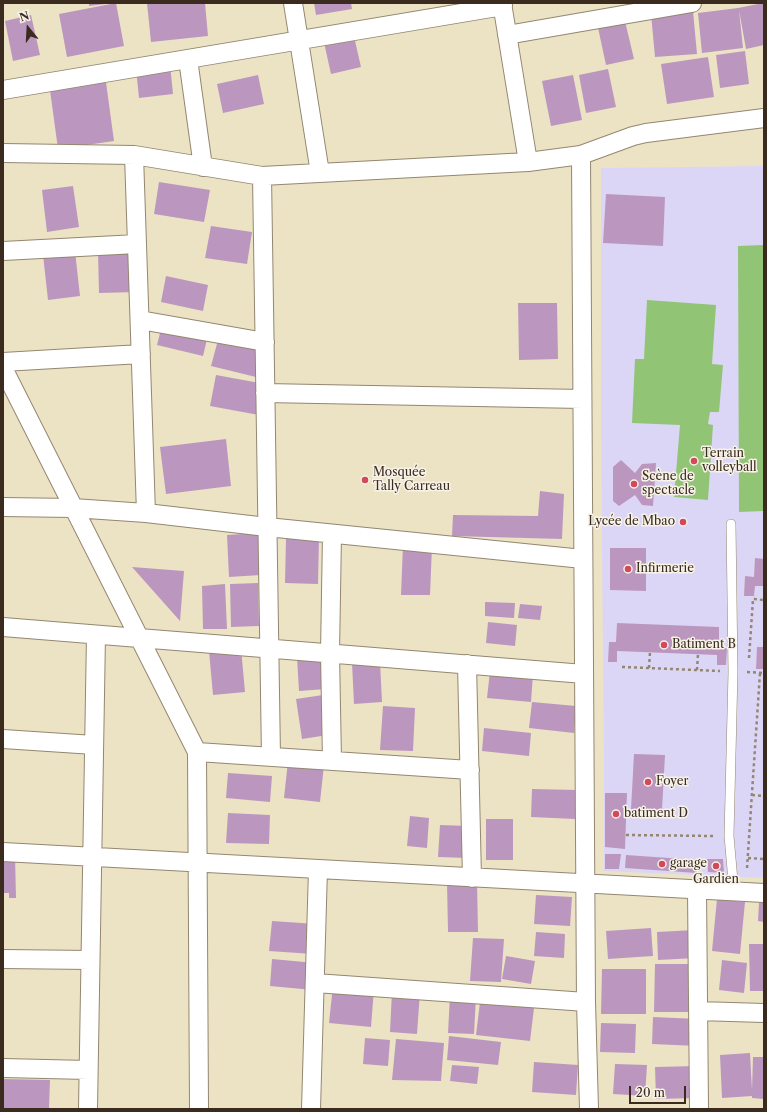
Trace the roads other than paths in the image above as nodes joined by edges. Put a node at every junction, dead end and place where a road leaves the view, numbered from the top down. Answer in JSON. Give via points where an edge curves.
{"nodes":[{"id":1,"x":293,"y":3,"type":"edge"},
{"id":2,"x":692,"y":3,"type":"edge"},
{"id":3,"x":503,"y":4,"type":"edge"},
{"id":4,"x":507,"y":35,"type":"junction"},
{"id":5,"x":299,"y":40,"type":"junction"},
{"id":6,"x":188,"y":59,"type":"junction"},
{"id":7,"x":3,"y":90,"type":"edge"},
{"id":8,"x":764,"y":118,"type":"edge"},
{"id":9,"x":3,"y":153,"type":"edge"},
{"id":10,"x":134,"y":155,"type":"junction"},
{"id":11,"x":581,"y":155,"type":"junction"},
{"id":12,"x":528,"y":162,"type":"junction"},
{"id":13,"x":203,"y":167,"type":"junction"},
{"id":14,"x":320,"y":173,"type":"junction"},
{"id":15,"x":262,"y":176,"type":"junction"},
{"id":16,"x":137,"y":244,"type":"junction"},
{"id":17,"x":3,"y":251,"type":"edge"},
{"id":18,"x":140,"y":320,"type":"junction"},
{"id":19,"x":264,"y":342,"type":"junction"},
{"id":20,"x":141,"y":354,"type":"junction"},
{"id":21,"x":3,"y":362,"type":"edge"},
{"id":22,"x":3,"y":368,"type":"edge"},
{"id":23,"x":265,"y":392,"type":"junction"},
{"id":24,"x":582,"y":399,"type":"junction"},
{"id":25,"x":3,"y":507,"type":"edge"},
{"id":26,"x":73,"y":508,"type":"junction"},
{"id":27,"x":146,"y":513,"type":"junction"},
{"id":28,"x":731,"y":524,"type":"dead end"},
{"id":29,"x":267,"y":527,"type":"junction"},
{"id":30,"x":332,"y":534,"type":"junction"},
{"id":31,"x":583,"y":559,"type":"junction"},
{"id":32,"x":3,"y":627,"type":"edge"},
{"id":33,"x":96,"y":635,"type":"junction"},
{"id":34,"x":140,"y":638,"type":"junction"},
{"id":35,"x":269,"y":648,"type":"junction"},
{"id":36,"x":330,"y":653,"type":"junction"},
{"id":37,"x":467,"y":664,"type":"junction"},
{"id":38,"x":584,"y":674,"type":"junction"},
{"id":39,"x":3,"y":739,"type":"edge"},
{"id":40,"x":94,"y":745,"type":"junction"},
{"id":41,"x":197,"y":752,"type":"junction"},
{"id":42,"x":271,"y":757,"type":"junction"},
{"id":43,"x":332,"y":761,"type":"junction"},
{"id":44,"x":470,"y":770,"type":"junction"},
{"id":45,"x":3,"y":852,"type":"edge"},
{"id":46,"x":92,"y":857,"type":"junction"},
{"id":47,"x":197,"y":862,"type":"junction"},
{"id":48,"x":318,"y":869,"type":"junction"},
{"id":49,"x":472,"y":878,"type":"junction"},
{"id":50,"x":585,"y":884,"type":"junction"},
{"id":51,"x":697,"y":890,"type":"junction"},
{"id":52,"x":734,"y":892,"type":"junction"},
{"id":53,"x":764,"y":893,"type":"edge"},
{"id":54,"x":3,"y":959,"type":"edge"},
{"id":55,"x":90,"y":960,"type":"junction"},
{"id":56,"x":315,"y":983,"type":"junction"},
{"id":57,"x":586,"y":1002,"type":"junction"},
{"id":58,"x":698,"y":1011,"type":"junction"},
{"id":59,"x":764,"y":1013,"type":"edge"},
{"id":60,"x":3,"y":1068,"type":"edge"},
{"id":61,"x":88,"y":1070,"type":"junction"},
{"id":62,"x":88,"y":1109,"type":"edge"},
{"id":63,"x":199,"y":1109,"type":"edge"},
{"id":64,"x":311,"y":1109,"type":"edge"},
{"id":65,"x":589,"y":1109,"type":"edge"},
{"id":66,"x":700,"y":1109,"type":"edge"}],
"edges":[{"from":1,"to":5,"type":"street"},
{"from":2,"to":4,"type":"street"},
{"from":3,"to":4,"type":"street"},
{"from":3,"to":5,"type":"street"},
{"from":4,"to":12,"type":"street"},
{"from":5,"to":6,"type":"street"},
{"from":5,"to":14,"type":"street"},
{"from":6,"to":7,"type":"street"},
{"from":6,"to":13,"type":"street"},
{"from":8,"to":11,"type":"street","via":[[633,136]]},
{"from":9,"to":10,"type":"street"},
{"from":10,"to":13,"type":"street"},
{"from":10,"to":16,"type":"street"},
{"from":11,"to":12,"type":"street"},
{"from":11,"to":24,"type":"street"},
{"from":12,"to":14,"type":"street"},
{"from":13,"to":15,"type":"street"},
{"from":14,"to":15,"type":"street"},
{"from":15,"to":19,"type":"street"},
{"from":16,"to":17,"type":"street"},
{"from":16,"to":18,"type":"street"},
{"from":18,"to":19,"type":"street"},
{"from":18,"to":20,"type":"street"},
{"from":19,"to":23,"type":"street"},
{"from":20,"to":21,"type":"street"},
{"from":20,"to":27,"type":"street"},
{"from":22,"to":26,"type":"street"},
{"from":23,"to":24,"type":"street"},
{"from":23,"to":29,"type":"street"},
{"from":24,"to":31,"type":"street"},
{"from":25,"to":26,"type":"street"},
{"from":26,"to":27,"type":"street"},
{"from":26,"to":34,"type":"street"},
{"from":27,"to":29,"type":"street"},
{"from":28,"to":52,"type":"lane","via":[[733,672],[729,836]]},
{"from":29,"to":30,"type":"street"},
{"from":29,"to":35,"type":"street"},
{"from":30,"to":31,"type":"street"},
{"from":30,"to":36,"type":"street"},
{"from":31,"to":38,"type":"street"},
{"from":32,"to":33,"type":"street"},
{"from":33,"to":34,"type":"street"},
{"from":33,"to":40,"type":"street"},
{"from":34,"to":35,"type":"street"},
{"from":34,"to":41,"type":"street"},
{"from":35,"to":36,"type":"street"},
{"from":35,"to":42,"type":"street"},
{"from":36,"to":37,"type":"street"},
{"from":36,"to":43,"type":"street"},
{"from":37,"to":38,"type":"street"},
{"from":37,"to":44,"type":"street"},
{"from":38,"to":50,"type":"street"},
{"from":39,"to":40,"type":"street"},
{"from":40,"to":46,"type":"street"},
{"from":41,"to":42,"type":"street"},
{"from":41,"to":47,"type":"street"},
{"from":42,"to":43,"type":"street"},
{"from":43,"to":44,"type":"street"},
{"from":44,"to":49,"type":"street"},
{"from":45,"to":46,"type":"street"},
{"from":46,"to":47,"type":"street"},
{"from":46,"to":55,"type":"street"},
{"from":47,"to":48,"type":"street"},
{"from":47,"to":63,"type":"street"},
{"from":48,"to":49,"type":"street"},
{"from":48,"to":56,"type":"street"},
{"from":49,"to":50,"type":"street"},
{"from":50,"to":51,"type":"street"},
{"from":50,"to":57,"type":"street"},
{"from":51,"to":52,"type":"street"},
{"from":51,"to":58,"type":"street"},
{"from":52,"to":53,"type":"street"},
{"from":54,"to":55,"type":"street"},
{"from":55,"to":61,"type":"street"},
{"from":56,"to":57,"type":"street"},
{"from":56,"to":64,"type":"street"},
{"from":57,"to":65,"type":"street"},
{"from":58,"to":59,"type":"street"},
{"from":58,"to":66,"type":"street"},
{"from":60,"to":61,"type":"street"},
{"from":61,"to":62,"type":"street"}]}
